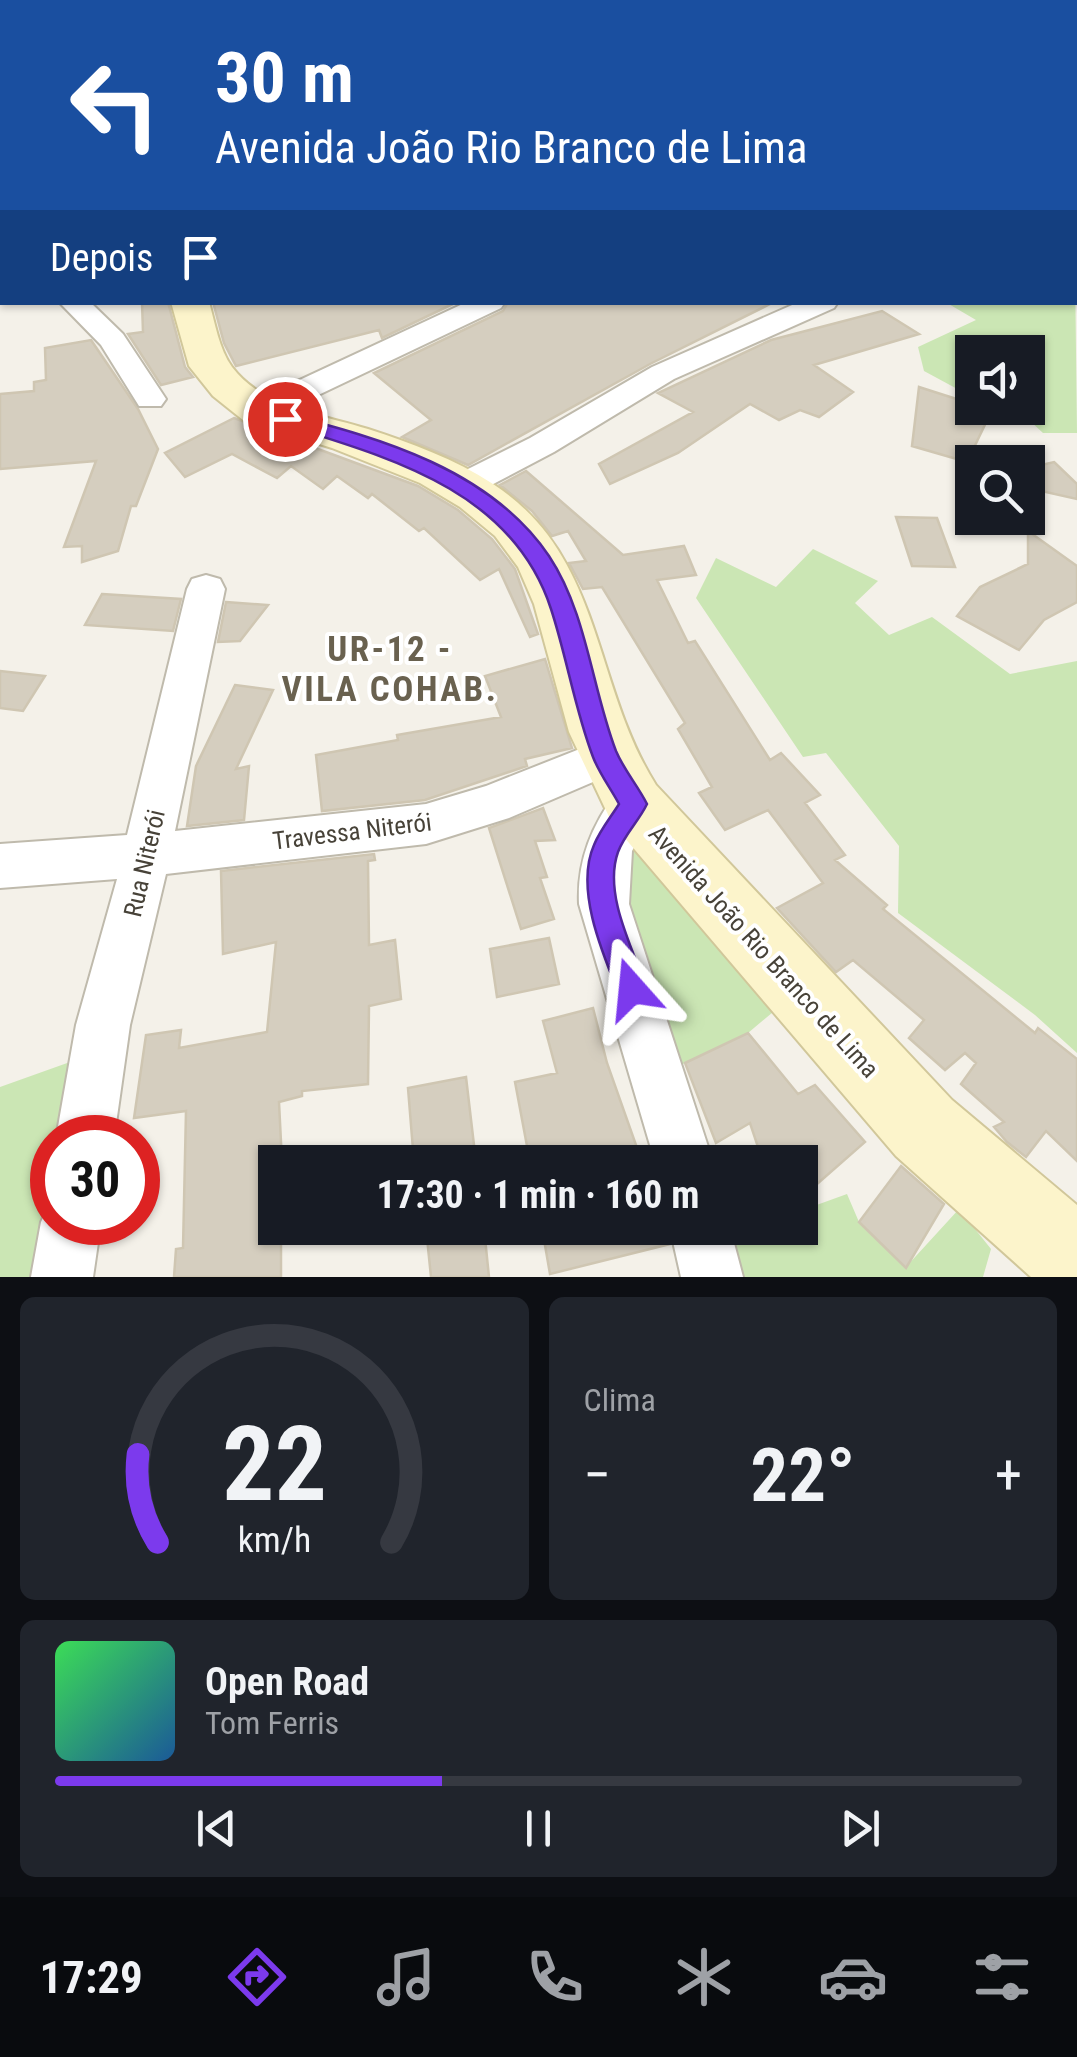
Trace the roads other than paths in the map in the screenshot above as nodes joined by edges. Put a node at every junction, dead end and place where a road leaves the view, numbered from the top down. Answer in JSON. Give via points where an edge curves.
{"nodes":[{"id":1,"x":76,"y":305,"type":"edge"},
{"id":2,"x":191,"y":305,"type":"edge"},
{"id":3,"x":485,"y":305,"type":"edge"},
{"id":4,"x":817,"y":305,"type":"edge"},
{"id":5,"x":150,"y":400,"type":"dead end"},
{"id":6,"x":259,"y":411,"type":"junction"},
{"id":7,"x":464,"y":485,"type":"junction"},
{"id":8,"x":206,"y":589,"type":"dead end"},
{"id":9,"x":620,"y":781,"type":"junction"},
{"id":10,"x":147,"y":855,"type":"junction"},
{"id":11,"x":0,"y":866,"type":"edge"},
{"id":12,"x":88,"y":1115,"type":"edge"},
{"id":13,"x":679,"y":1145,"type":"edge"},
{"id":14,"x":67,"y":1245,"type":"edge"},
{"id":15,"x":704,"y":1245,"type":"edge"},
{"id":16,"x":1077,"y":1261,"type":"edge"},
{"id":17,"x":62,"y":1277,"type":"edge"},
{"id":18,"x":712,"y":1277,"type":"edge"}],
"edges":[{"from":1,"to":5,"type":"street","via":[[113,340]]},
{"from":2,"to":6,"type":"main road","name":"Avenida João Rio Branco de Lima","via":[[207,365]]},
{"from":3,"to":6,"type":"street"},
{"from":4,"to":7,"type":"street","via":[[662,372]]},
{"from":6,"to":7,"type":"main road","name":"Avenida João Rio Branco de Lima","via":[[391,452]]},
{"from":7,"to":9,"type":"main road","name":"Avenida João Rio Branco de Lima","via":[[541,560]]},
{"from":8,"to":10,"type":"street","name":"Rua Niterói"},
{"from":9,"to":10,"type":"street","name":"Travessa Niterói","via":[[493,804],[426,824]]},
{"from":9,"to":13,"type":"street","via":[[601,877],[604,904]]},
{"from":9,"to":16,"type":"main road","name":"Avenida João Rio Branco de Lima","via":[[924,1128]]},
{"from":10,"to":11,"type":"street","name":"Travessa Niterói"},
{"from":10,"to":12,"type":"street","name":"Rua Niterói","via":[[102,1025]]},
{"from":14,"to":17,"type":"street"},
{"from":15,"to":18,"type":"street"}]}
